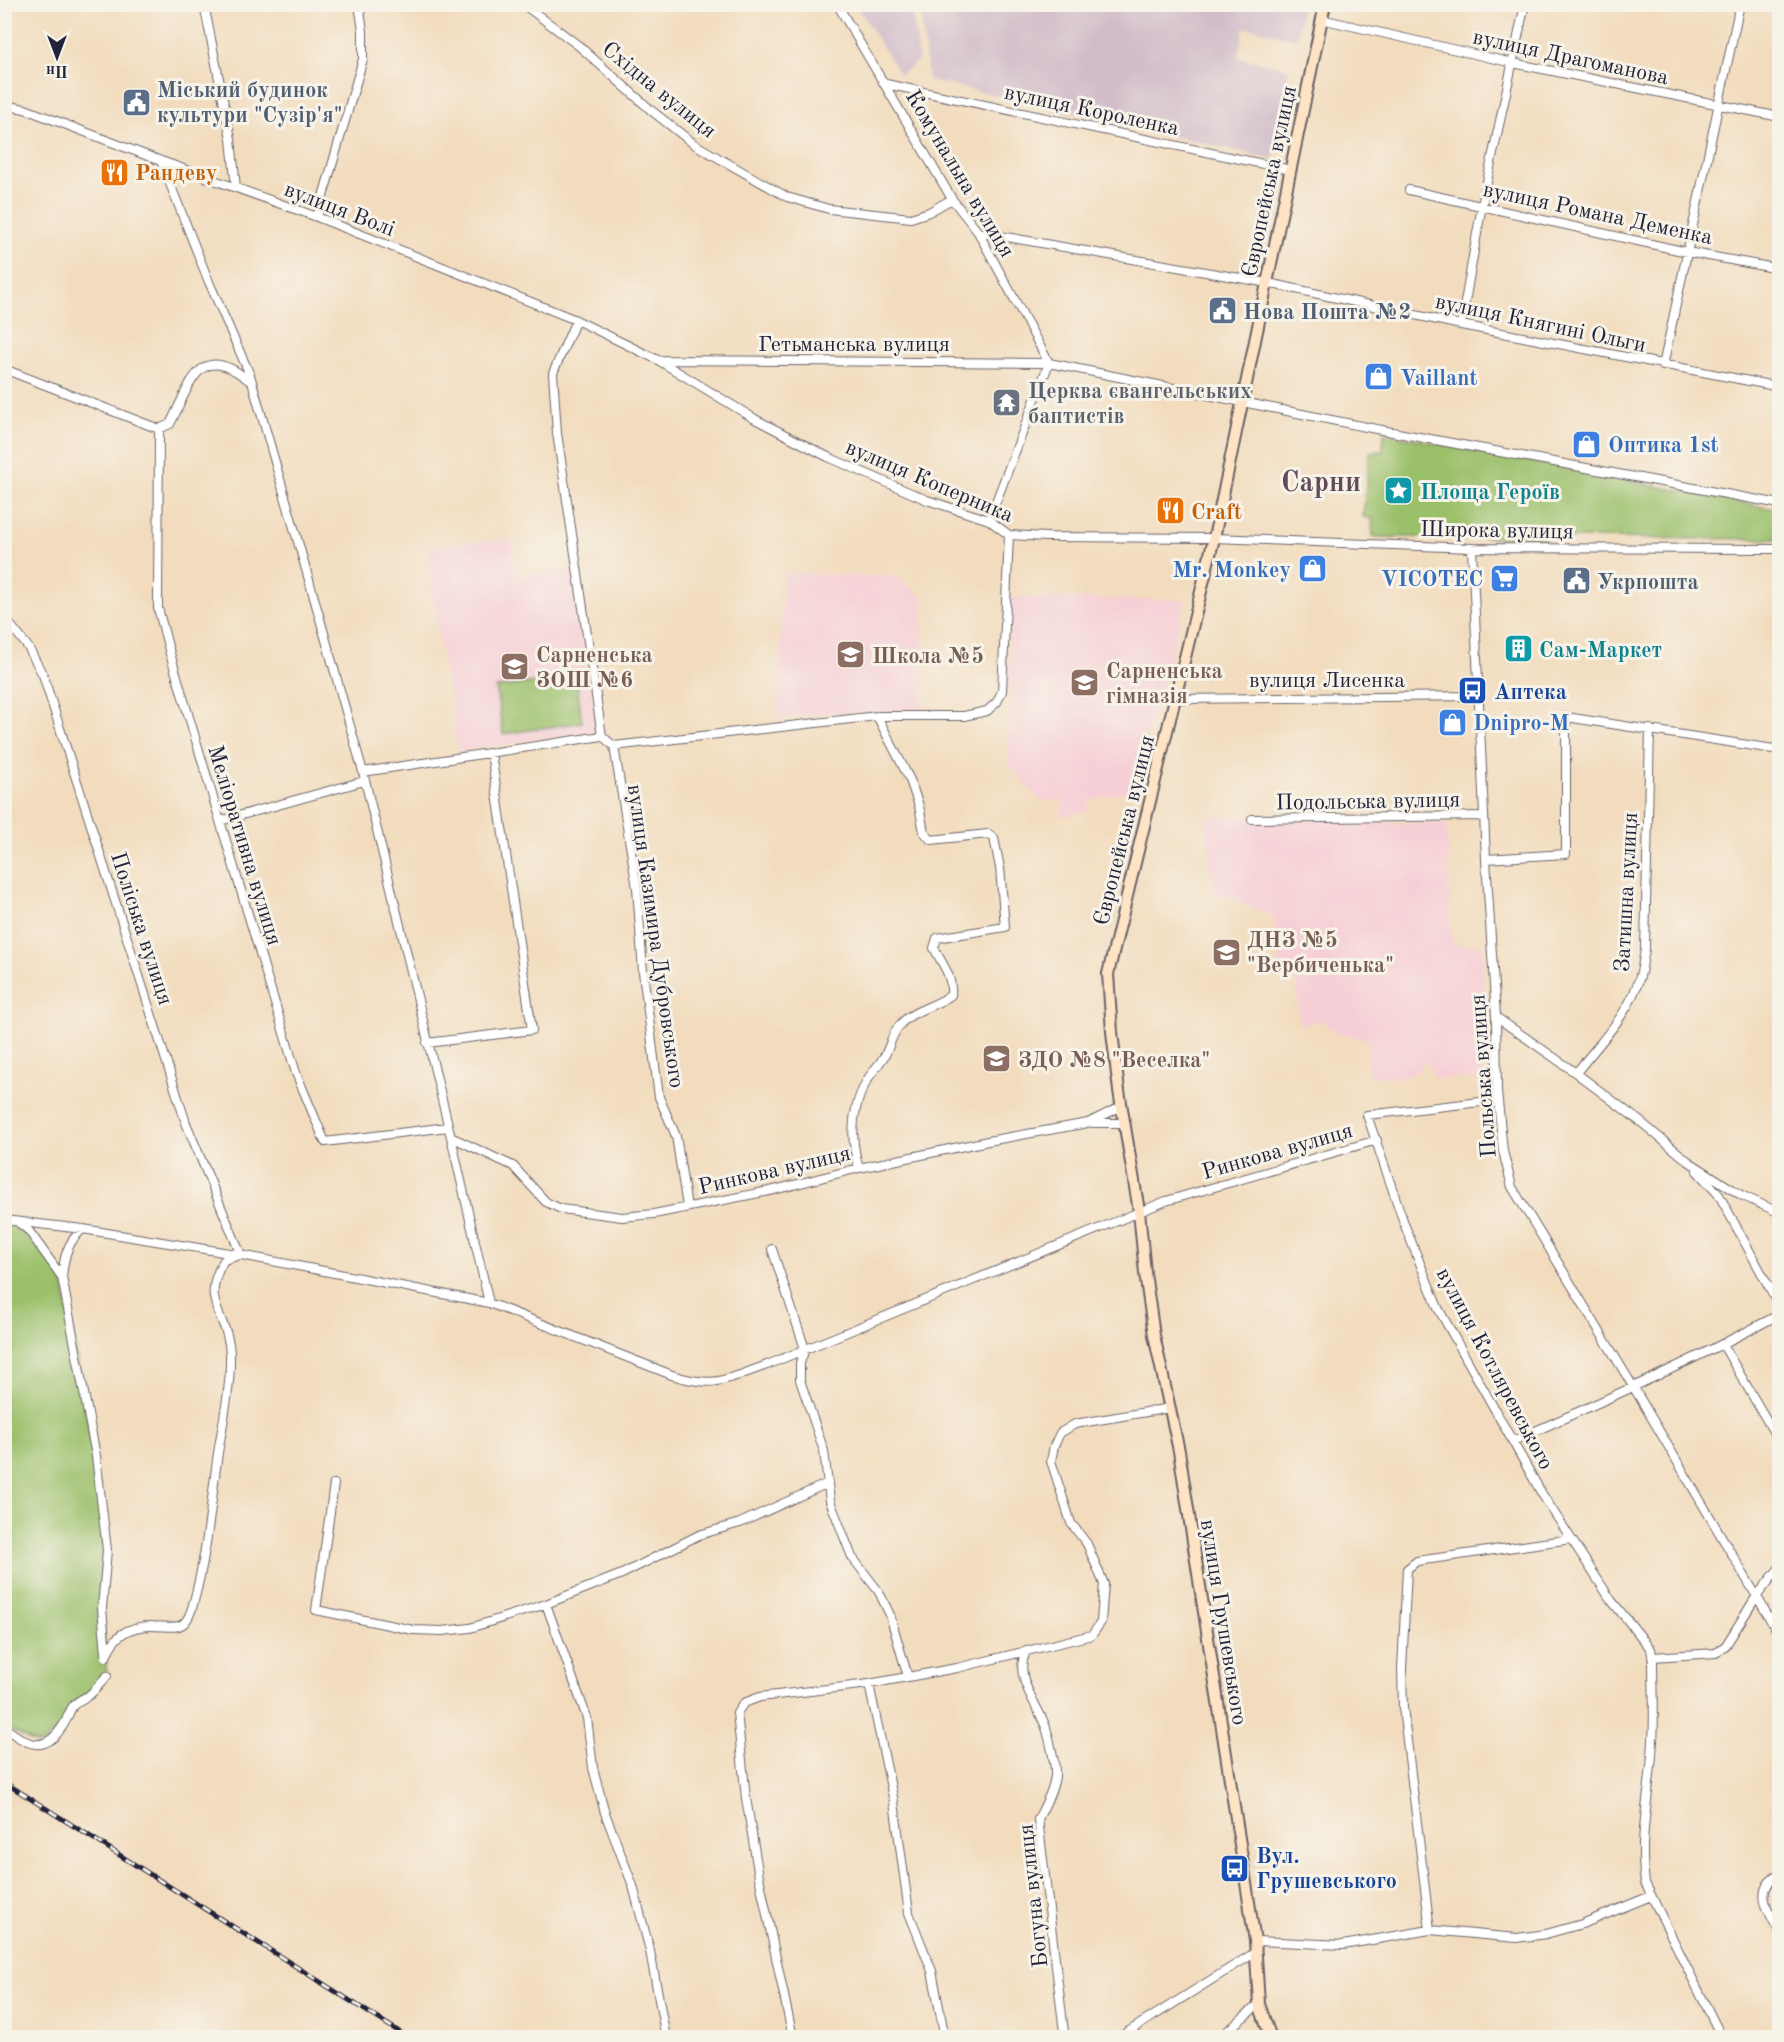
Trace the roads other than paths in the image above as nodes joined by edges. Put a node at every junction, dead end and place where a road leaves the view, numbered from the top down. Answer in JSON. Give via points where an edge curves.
{"nodes":[{"id":1,"x":204,"y":4,"type":"edge"},
{"id":2,"x":359,"y":4,"type":"edge"},
{"id":3,"x":523,"y":4,"type":"edge"},
{"id":4,"x":837,"y":4,"type":"edge"},
{"id":5,"x":1325,"y":4,"type":"edge"},
{"id":6,"x":1525,"y":4,"type":"edge"},
{"id":7,"x":1740,"y":4,"type":"edge"},
{"id":8,"x":1321,"y":19,"type":"junction"},
{"id":9,"x":1513,"y":63,"type":"junction"},
{"id":10,"x":886,"y":84,"type":"junction"},
{"id":11,"x":4,"y":99,"type":"edge"},
{"id":12,"x":1718,"y":104,"type":"junction"},
{"id":13,"x":4,"y":105,"type":"edge"},
{"id":14,"x":26,"y":109,"type":"junction"},
{"id":15,"x":1779,"y":117,"type":"edge"},
{"id":16,"x":161,"y":161,"type":"junction"},
{"id":17,"x":1291,"y":170,"type":"junction"},
{"id":18,"x":236,"y":188,"type":"junction"},
{"id":19,"x":1409,"y":190,"type":"dead end"},
{"id":20,"x":952,"y":199,"type":"junction"},
{"id":21,"x":1482,"y":205,"type":"junction"},
{"id":22,"x":317,"y":217,"type":"junction"},
{"id":23,"x":978,"y":232,"type":"junction"},
{"id":24,"x":1688,"y":252,"type":"junction"},
{"id":25,"x":1779,"y":268,"type":"edge"},
{"id":26,"x":1268,"y":283,"type":"junction"},
{"id":27,"x":576,"y":320,"type":"junction"},
{"id":28,"x":1461,"y":325,"type":"junction"},
{"id":29,"x":657,"y":360,"type":"junction"},
{"id":30,"x":1049,"y":363,"type":"junction"},
{"id":31,"x":1663,"y":366,"type":"junction"},
{"id":32,"x":4,"y":369,"type":"edge"},
{"id":33,"x":252,"y":383,"type":"junction"},
{"id":34,"x":1779,"y":387,"type":"edge"},
{"id":35,"x":1242,"y":401,"type":"junction"},
{"id":36,"x":159,"y":429,"type":"junction"},
{"id":37,"x":1779,"y":504,"type":"edge"},
{"id":38,"x":989,"y":520,"type":"junction"},
{"id":39,"x":1010,"y":535,"type":"junction"},
{"id":40,"x":1214,"y":538,"type":"junction"},
{"id":41,"x":1472,"y":548,"type":"junction"},
{"id":42,"x":1779,"y":549,"type":"edge"},
{"id":43,"x":4,"y":617,"type":"edge"},
{"id":44,"x":1479,"y":696,"type":"junction"},
{"id":45,"x":1175,"y":699,"type":"junction"},
{"id":46,"x":877,"y":716,"type":"junction"},
{"id":47,"x":1650,"y":729,"type":"junction"},
{"id":48,"x":602,"y":736,"type":"junction"},
{"id":49,"x":614,"y":746,"type":"junction"},
{"id":50,"x":1779,"y":750,"type":"edge"},
{"id":51,"x":491,"y":753,"type":"junction"},
{"id":52,"x":363,"y":771,"type":"junction"},
{"id":53,"x":364,"y":781,"type":"junction"},
{"id":54,"x":1484,"y":816,"type":"junction"},
{"id":55,"x":1252,"y":819,"type":"dead end"},
{"id":56,"x":220,"y":821,"type":"junction"},
{"id":57,"x":1486,"y":859,"type":"junction"},
{"id":58,"x":1496,"y":1017,"type":"junction"},
{"id":59,"x":427,"y":1043,"type":"junction"},
{"id":60,"x":1576,"y":1073,"type":"junction"},
{"id":61,"x":1498,"y":1100,"type":"junction"},
{"id":62,"x":1122,"y":1106,"type":"junction"},
{"id":63,"x":1088,"y":1123,"type":"junction"},
{"id":64,"x":1125,"y":1123,"type":"junction"},
{"id":65,"x":448,"y":1127,"type":"junction"},
{"id":66,"x":451,"y":1137,"type":"junction"},
{"id":67,"x":1377,"y":1140,"type":"junction"},
{"id":68,"x":1688,"y":1161,"type":"junction"},
{"id":69,"x":859,"y":1168,"type":"junction"},
{"id":70,"x":687,"y":1207,"type":"junction"},
{"id":71,"x":1139,"y":1211,"type":"junction"},
{"id":72,"x":1779,"y":1213,"type":"edge"},
{"id":73,"x":4,"y":1220,"type":"edge"},
{"id":74,"x":18,"y":1222,"type":"junction"},
{"id":75,"x":82,"y":1229,"type":"junction"},
{"id":76,"x":772,"y":1249,"type":"dead end"},
{"id":77,"x":241,"y":1255,"type":"junction"},
{"id":78,"x":62,"y":1277,"type":"junction"},
{"id":79,"x":489,"y":1303,"type":"junction"},
{"id":80,"x":1779,"y":1307,"type":"edge"},
{"id":81,"x":1779,"y":1314,"type":"edge"},
{"id":82,"x":1723,"y":1345,"type":"junction"},
{"id":83,"x":805,"y":1349,"type":"junction"},
{"id":84,"x":1634,"y":1388,"type":"junction"},
{"id":85,"x":1170,"y":1408,"type":"junction"},
{"id":86,"x":1513,"y":1441,"type":"junction"},
{"id":87,"x":1779,"y":1443,"type":"edge"},
{"id":88,"x":828,"y":1483,"type":"junction"},
{"id":89,"x":334,"y":1484,"type":"dead end"},
{"id":90,"x":1570,"y":1539,"type":"junction"},
{"id":91,"x":1779,"y":1567,"type":"edge"},
{"id":92,"x":1756,"y":1597,"type":"junction"},
{"id":93,"x":546,"y":1604,"type":"junction"},
{"id":94,"x":1779,"y":1636,"type":"edge"},
{"id":95,"x":1026,"y":1652,"type":"junction"},
{"id":96,"x":1652,"y":1657,"type":"junction"},
{"id":97,"x":107,"y":1676,"type":"dead end"},
{"id":98,"x":908,"y":1677,"type":"junction"},
{"id":99,"x":869,"y":1684,"type":"junction"},
{"id":100,"x":4,"y":1727,"type":"edge"},
{"id":101,"x":1779,"y":1874,"type":"edge"},
{"id":102,"x":1651,"y":1896,"type":"junction"},
{"id":103,"x":1430,"y":1930,"type":"junction"},
{"id":104,"x":1779,"y":1933,"type":"edge"},
{"id":105,"x":1255,"y":1946,"type":"junction"},
{"id":106,"x":1259,"y":2004,"type":"junction"},
{"id":107,"x":666,"y":2037,"type":"edge"},
{"id":108,"x":793,"y":2037,"type":"edge"},
{"id":109,"x":945,"y":2037,"type":"edge"},
{"id":110,"x":1066,"y":2037,"type":"edge"},
{"id":111,"x":1118,"y":2037,"type":"edge"},
{"id":112,"x":1219,"y":2037,"type":"edge"},
{"id":113,"x":1271,"y":2037,"type":"edge"},
{"id":114,"x":1722,"y":2037,"type":"edge"}],
"edges":[{"from":1,"to":18,"type":"street","via":[[231,139]]},
{"from":2,"to":22,"type":"street","via":[[363,59]]},
{"from":3,"to":20,"type":"street","name":"Східна вулиця","via":[[694,144],[787,197],[829,210],[912,218]]},
{"from":4,"to":10,"type":"street","name":"Комунальна вулиця"},
{"from":5,"to":8,"type":"main road","name":"Європейська вулиця"},
{"from":6,"to":9,"type":"street"},
{"from":7,"to":12,"type":"street"},
{"from":8,"to":9,"type":"street","name":"вулиця Драгоманова"},
{"from":8,"to":17,"type":"main road","name":"Європейська вулиця"},
{"from":9,"to":12,"type":"street","name":"вулиця Драгоманова"},
{"from":9,"to":21,"type":"street"},
{"from":10,"to":17,"type":"street","name":"вулиця Короленка"},
{"from":10,"to":20,"type":"street","name":"Комунальна вулиця"},
{"from":11,"to":14,"type":"street"},
{"from":12,"to":15,"type":"street","name":"вулиця Драгоманова"},
{"from":12,"to":24,"type":"street"},
{"from":13,"to":14,"type":"street","name":"вулиця Волі"},
{"from":14,"to":16,"type":"street","name":"вулиця Волі"},
{"from":16,"to":18,"type":"street","name":"вулиця Волі"},
{"from":16,"to":33,"type":"street"},
{"from":17,"to":26,"type":"main road","name":"Європейська вулиця"},
{"from":18,"to":22,"type":"street","name":"вулиця Волі"},
{"from":19,"to":21,"type":"street","name":"вулиця Романа Деменка"},
{"from":20,"to":23,"type":"street","name":"Комунальна вулиця"},
{"from":21,"to":24,"type":"street","name":"вулиця Романа Деменка"},
{"from":21,"to":28,"type":"street"},
{"from":22,"to":27,"type":"street","name":"вулиця Волі"},
{"from":23,"to":26,"type":"street","name":"вулиця Княгині Ольги"},
{"from":23,"to":30,"type":"street","name":"Комунальна вулиця"},
{"from":24,"to":25,"type":"street","name":"вулиця Романа Деменка"},
{"from":24,"to":31,"type":"street"},
{"from":26,"to":28,"type":"street","name":"вулиця Княгині Ольги"},
{"from":26,"to":35,"type":"main road","name":"Європейська вулиця"},
{"from":27,"to":29,"type":"street","name":"вулиця Волі"},
{"from":27,"to":48,"type":"street","via":[[553,373],[557,433]]},
{"from":28,"to":31,"type":"street","name":"вулиця Княгині Ольги"},
{"from":29,"to":30,"type":"street","name":"Гетьманська вулиця"},
{"from":29,"to":38,"type":"street","name":"вулиця Коперника","via":[[828,457],[927,501]]},
{"from":30,"to":35,"type":"street","name":"Гетьманська вулиця"},
{"from":30,"to":38,"type":"street"},
{"from":31,"to":34,"type":"street","name":"вулиця Княгині Ольги"},
{"from":32,"to":36,"type":"street"},
{"from":33,"to":36,"type":"street","via":[[228,366],[199,369],[170,424]]},
{"from":33,"to":52,"type":"street"},
{"from":35,"to":37,"type":"street"},
{"from":35,"to":40,"type":"main road","name":"Європейська вулиця"},
{"from":36,"to":56,"type":"street","name":"Меліоративна вулиця","via":[[159,608]]},
{"from":38,"to":39,"type":"street","name":"вулиця Коперника"},
{"from":39,"to":40,"type":"street","name":"вулиця Коперника"},
{"from":39,"to":46,"type":"street","via":[[1002,691],[997,702],[987,711],[964,716]]},
{"from":40,"to":41,"type":"street","name":"Широка вулиця"},
{"from":40,"to":45,"type":"main road","name":"Європейська вулиця"},
{"from":41,"to":42,"type":"street","name":"Широка вулиця"},
{"from":41,"to":44,"type":"street","name":"Польська вулиця"},
{"from":43,"to":77,"type":"street","name":"Поліська вулиця","via":[[44,675],[186,1123]]},
{"from":44,"to":45,"type":"street","name":"вулиця Лисенка"},
{"from":44,"to":54,"type":"street","name":"Польська вулиця"},
{"from":45,"to":62,"type":"main road","name":"Європейська вулиця","via":[[1108,974]]},
{"from":46,"to":49,"type":"street"},
{"from":46,"to":69,"type":"street","via":[[910,780],[924,832],[931,840],[988,834],[994,838],[1005,927],[937,938],[934,948],[948,972],[951,995],[899,1025],[866,1082],[852,1129]]},
{"from":47,"to":50,"type":"street"},
{"from":47,"to":57,"type":"street","via":[[1566,717],[1566,854]]},
{"from":47,"to":60,"type":"street","name":"Затишна вулиця","via":[[1642,970],[1630,1001]]},
{"from":48,"to":49,"type":"street"},
{"from":48,"to":51,"type":"street"},
{"from":49,"to":70,"type":"street","name":"вулиця Казимира Дубровського","via":[[637,888],[659,1097],[676,1136]]},
{"from":51,"to":52,"type":"street"},
{"from":51,"to":59,"type":"street","via":[[532,1030]]},
{"from":52,"to":53,"type":"street"},
{"from":53,"to":56,"type":"street"},
{"from":53,"to":59,"type":"street"},
{"from":54,"to":55,"type":"street","name":"Подольська вулиця"},
{"from":54,"to":57,"type":"street","name":"Польська вулиця"},
{"from":56,"to":65,"type":"street","name":"Меліоративна вулиця","via":[[296,1073],[325,1142]]},
{"from":57,"to":58,"type":"street","name":"Польська вулиця"},
{"from":58,"to":60,"type":"street"},
{"from":58,"to":61,"type":"street","name":"Польська вулиця"},
{"from":59,"to":65,"type":"street"},
{"from":60,"to":68,"type":"street"},
{"from":61,"to":67,"type":"street","name":"Ринкова вулиця","via":[[1367,1115]]},
{"from":61,"to":84,"type":"street","name":"Польська вулиця","via":[[1503,1151],[1512,1187]]},
{"from":62,"to":63,"type":"street","name":"Ринкова вулиця"},
{"from":62,"to":64,"type":"main road","name":"Європейська вулиця"},
{"from":63,"to":64,"type":"street"},
{"from":63,"to":69,"type":"street","name":"Ринкова вулиця"},
{"from":64,"to":71,"type":"main road","name":"Європейська вулиця"},
{"from":65,"to":66,"type":"street"},
{"from":66,"to":70,"type":"street","name":"Ринкова вулиця","via":[[513,1166],[546,1202],[561,1209],[622,1217]]},
{"from":66,"to":79,"type":"street"},
{"from":67,"to":71,"type":"street","name":"Ринкова вулиця"},
{"from":67,"to":86,"type":"street","name":"вулиця Котляревського","via":[[1438,1308]]},
{"from":68,"to":72,"type":"street","via":[[1741,1195]]},
{"from":68,"to":80,"type":"street","via":[[1719,1195]]},
{"from":69,"to":70,"type":"street","name":"Ринкова вулиця"},
{"from":71,"to":83,"type":"street","name":"Ринкова вулиця"},
{"from":71,"to":85,"type":"main road","name":"вулиця Грушевського","via":[[1154,1335]]},
{"from":73,"to":74,"type":"street","name":"Ринкова вулиця"},
{"from":74,"to":75,"type":"street","name":"Ринкова вулиця"},
{"from":74,"to":78,"type":"street"},
{"from":75,"to":77,"type":"street","name":"Ринкова вулиця"},
{"from":75,"to":78,"type":"street","via":[[70,1242]]},
{"from":76,"to":83,"type":"street"},
{"from":77,"to":78,"type":"street","via":[[224,1260],[213,1288],[216,1309],[228,1337],[230,1376],[190,1616],[178,1627],[151,1626],[125,1632],[115,1638],[106,1657],[102,1608],[107,1550],[96,1456]]},
{"from":77,"to":79,"type":"street","name":"Ринкова вулиця"},
{"from":79,"to":83,"type":"street","name":"Ринкова вулиця","via":[[698,1382],[721,1382]]},
{"from":81,"to":82,"type":"street"},
{"from":82,"to":84,"type":"street"},
{"from":82,"to":87,"type":"street"},
{"from":83,"to":88,"type":"street","via":[[800,1380],[824,1451]]},
{"from":84,"to":86,"type":"street"},
{"from":84,"to":92,"type":"street","name":"Польська вулиця"},
{"from":85,"to":95,"type":"street","via":[[1075,1424],[1060,1433],[1051,1461],[1071,1523],[1087,1544],[1104,1584],[1104,1608],[1092,1635]]},
{"from":85,"to":105,"type":"main road","name":"вулиця Грушевського"},
{"from":86,"to":90,"type":"street","name":"вулиця Котляревського"},
{"from":88,"to":93,"type":"street","via":[[740,1523],[699,1535],[622,1574]]},
{"from":88,"to":98,"type":"street","via":[[830,1501],[852,1557],[879,1592],[890,1615]]},
{"from":89,"to":93,"type":"street","via":[[316,1610],[396,1628],[442,1631],[470,1628]]},
{"from":90,"to":96,"type":"street","name":"вулиця Котляревського","via":[[1611,1600],[1651,1649]]},
{"from":90,"to":103,"type":"street","via":[[1417,1560],[1407,1569],[1401,1669],[1403,1708]]},
{"from":91,"to":92,"type":"street"},
{"from":92,"to":94,"type":"street","name":"Польська вулиця"},
{"from":92,"to":96,"type":"street","via":[[1726,1645],[1716,1653]]},
{"from":93,"to":107,"type":"street","via":[[587,1718],[593,1768],[605,1813],[633,1886]]},
{"from":95,"to":98,"type":"street"},
{"from":95,"to":110,"type":"street","name":"Богуна вулиця","via":[[1022,1669],[1045,1726],[1055,1774],[1038,1819]]},
{"from":96,"to":102,"type":"street","via":[[1653,1740],[1642,1838],[1645,1883]]},
{"from":97,"to":100,"type":"street","via":[[72,1707],[62,1728],[51,1739],[38,1745],[25,1743]]},
{"from":98,"to":99,"type":"street"},
{"from":99,"to":108,"type":"street","via":[[760,1697],[744,1703],[737,1713],[759,1876]]},
{"from":99,"to":109,"type":"street","via":[[894,1802],[909,1913],[932,1971]]},
{"from":101,"to":104,"type":"street","via":[[1771,1878],[1763,1894]]},
{"from":102,"to":103,"type":"street","via":[[1546,1934],[1517,1938]]},
{"from":102,"to":114,"type":"street"},
{"from":103,"to":105,"type":"street","via":[[1343,1945]]},
{"from":105,"to":106,"type":"main road","name":"вулиця Грушевського"},
{"from":105,"to":111,"type":"street"},
{"from":106,"to":112,"type":"street"},
{"from":106,"to":113,"type":"main road","name":"вулиця Грушевського"}]}
